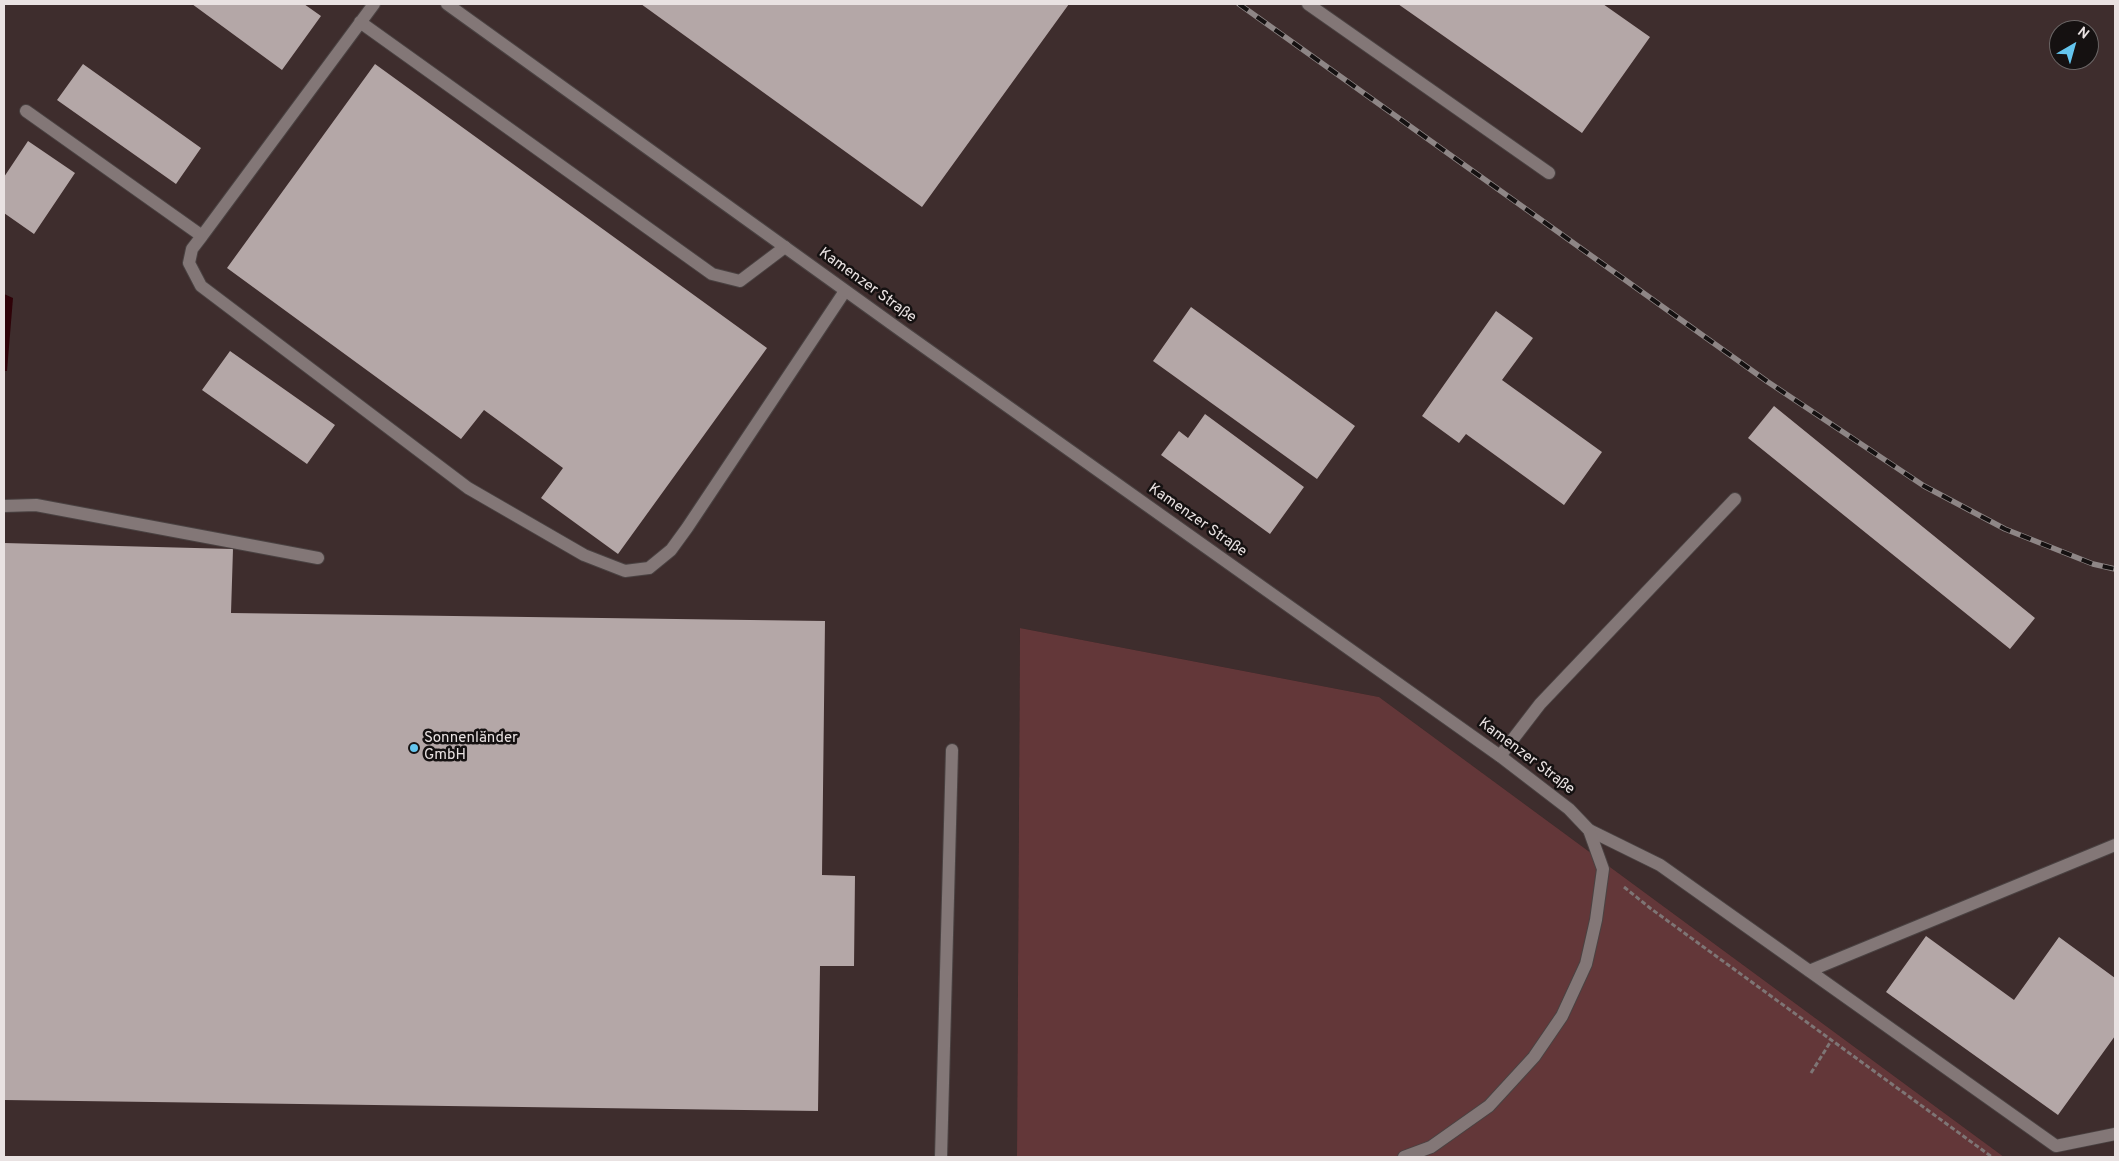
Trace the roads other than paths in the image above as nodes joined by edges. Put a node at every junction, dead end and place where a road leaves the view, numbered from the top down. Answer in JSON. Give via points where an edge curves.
{"nodes":[{"id":1,"x":374,"y":4,"type":"edge"},
{"id":2,"x":446,"y":4,"type":"edge"},
{"id":3,"x":1308,"y":4,"type":"edge"},
{"id":4,"x":360,"y":22,"type":"junction"},
{"id":5,"x":26,"y":111,"type":"dead end"},
{"id":6,"x":1549,"y":174,"type":"dead end"},
{"id":7,"x":202,"y":236,"type":"junction"},
{"id":8,"x":785,"y":247,"type":"junction"},
{"id":9,"x":846,"y":290,"type":"junction"},
{"id":10,"x":1735,"y":499,"type":"dead end"},
{"id":11,"x":4,"y":506,"type":"edge"},
{"id":12,"x":318,"y":558,"type":"dead end"},
{"id":13,"x":952,"y":750,"type":"dead end"},
{"id":14,"x":1500,"y":756,"type":"junction"},
{"id":15,"x":1589,"y":830,"type":"junction"},
{"id":16,"x":2115,"y":845,"type":"edge"},
{"id":17,"x":1809,"y":971,"type":"junction"},
{"id":18,"x":2115,"y":1134,"type":"edge"},
{"id":19,"x":941,"y":1157,"type":"edge"},
{"id":20,"x":1404,"y":1157,"type":"edge"}],
"edges":[{"from":1,"to":4,"type":"street"},
{"from":2,"to":8,"type":"street","name":"Kamenzer Straße"},
{"from":3,"to":6,"type":"street"},
{"from":4,"to":7,"type":"street"},
{"from":4,"to":8,"type":"street","via":[[712,274],[740,281]]},
{"from":5,"to":7,"type":"street"},
{"from":7,"to":9,"type":"street","via":[[192,249],[189,263],[201,286],[468,488],[584,555],[625,571],[649,568],[671,550]]},
{"from":8,"to":9,"type":"street","name":"Kamenzer Straße"},
{"from":9,"to":14,"type":"street","name":"Kamenzer Straße"},
{"from":10,"to":14,"type":"street","via":[[1540,704]]},
{"from":11,"to":12,"type":"street","via":[[36,505]]},
{"from":13,"to":19,"type":"street"},
{"from":14,"to":15,"type":"street","name":"Kamenzer Straße","via":[[1568,809]]},
{"from":15,"to":17,"type":"street","via":[[1660,865]]},
{"from":15,"to":20,"type":"street","name":"Kamenzer Straße","via":[[1603,869],[1596,920],[1586,964],[1562,1016],[1538,1050],[1489,1106],[1430,1147]]},
{"from":16,"to":17,"type":"street"},
{"from":17,"to":18,"type":"street","via":[[2056,1146]]}]}
